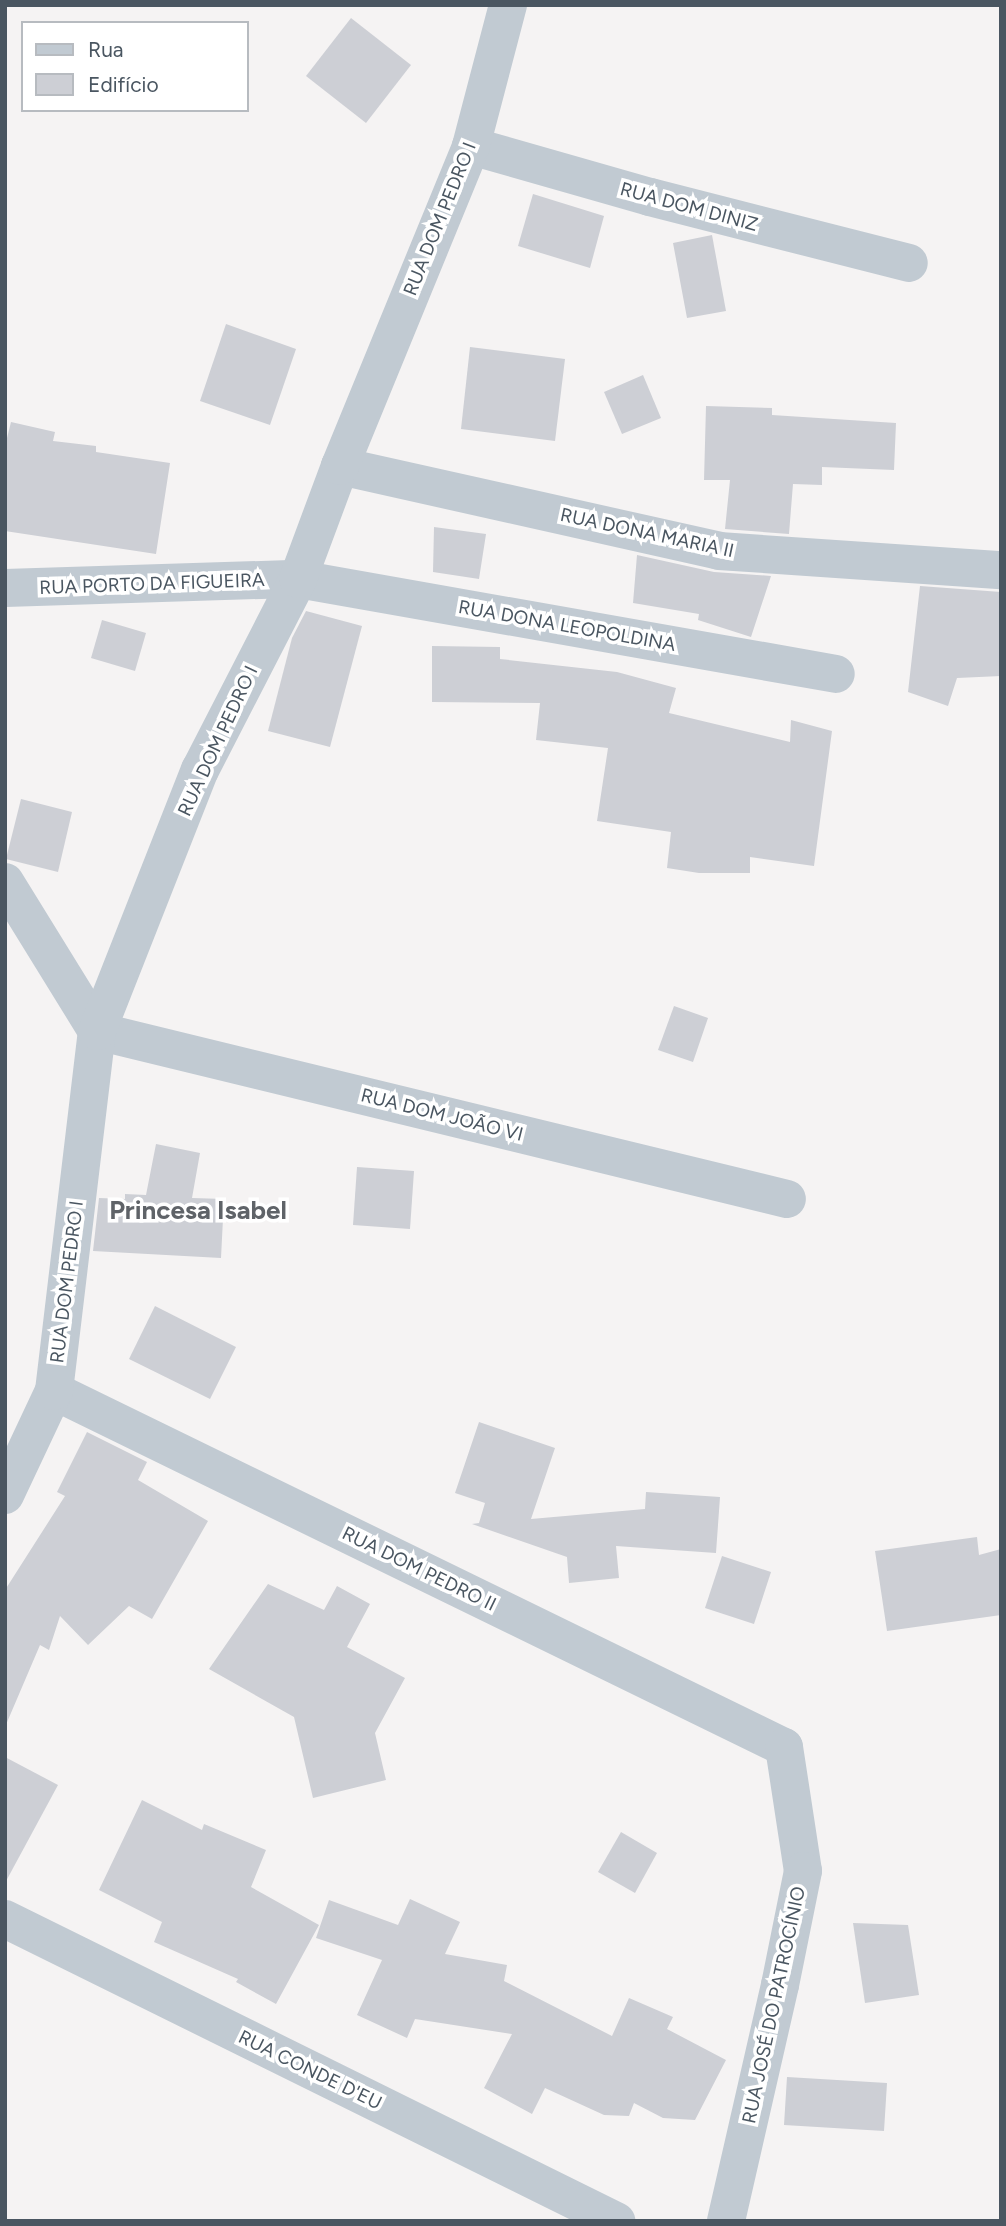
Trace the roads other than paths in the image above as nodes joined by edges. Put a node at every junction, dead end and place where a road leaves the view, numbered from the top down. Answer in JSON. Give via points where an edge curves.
{"nodes":[{"id":1,"x":508,"y":5,"type":"edge"},
{"id":2,"x":471,"y":146,"type":"junction"},
{"id":3,"x":909,"y":263,"type":"dead end"},
{"id":4,"x":340,"y":466,"type":"junction"},
{"id":5,"x":1001,"y":570,"type":"edge"},
{"id":6,"x":298,"y":579,"type":"junction"},
{"id":7,"x":5,"y":588,"type":"edge"},
{"id":8,"x":836,"y":674,"type":"dead end"},
{"id":9,"x":5,"y":882,"type":"edge"},
{"id":10,"x":97,"y":1031,"type":"junction"},
{"id":11,"x":787,"y":1199,"type":"dead end"},
{"id":12,"x":54,"y":1391,"type":"junction"},
{"id":13,"x":5,"y":1495,"type":"edge"},
{"id":14,"x":784,"y":1747,"type":"joint"},
{"id":15,"x":5,"y":1919,"type":"edge"},
{"id":16,"x":616,"y":2221,"type":"edge"},
{"id":17,"x":726,"y":2221,"type":"edge"}],
"edges":[{"from":1,"to":2,"type":"street","name":"RUA DOM PEDRO I"},
{"from":2,"to":3,"type":"street","name":"RUA DOM DINIZ"},
{"from":2,"to":4,"type":"street","name":"RUA DOM PEDRO I"},
{"from":4,"to":5,"type":"street","name":"RUA DONA MARIA II","via":[[719,551]]},
{"from":4,"to":6,"type":"street","name":"RUA DOM PEDRO I"},
{"from":6,"to":7,"type":"street","name":"RUA PORTO DA FIGUEIRA"},
{"from":6,"to":8,"type":"street","name":"RUA DONA LEOPOLDINA"},
{"from":6,"to":10,"type":"street","name":"RUA DOM PEDRO I","via":[[200,770]]},
{"from":9,"to":10,"type":"street"},
{"from":10,"to":11,"type":"street","name":"RUA DOM JOÃO VI"},
{"from":10,"to":12,"type":"street","name":"RUA DOM PEDRO I"},
{"from":12,"to":13,"type":"street","name":"RUA DOM PEDRO I"},
{"from":12,"to":14,"type":"street","name":"RUA DOM PEDRO II"},
{"from":14,"to":17,"type":"street","name":"RUA JOSÉ DO PATROCÍNIO","via":[[803,1871]]},
{"from":15,"to":16,"type":"street","name":"RUA CONDE D'EU"}]}
